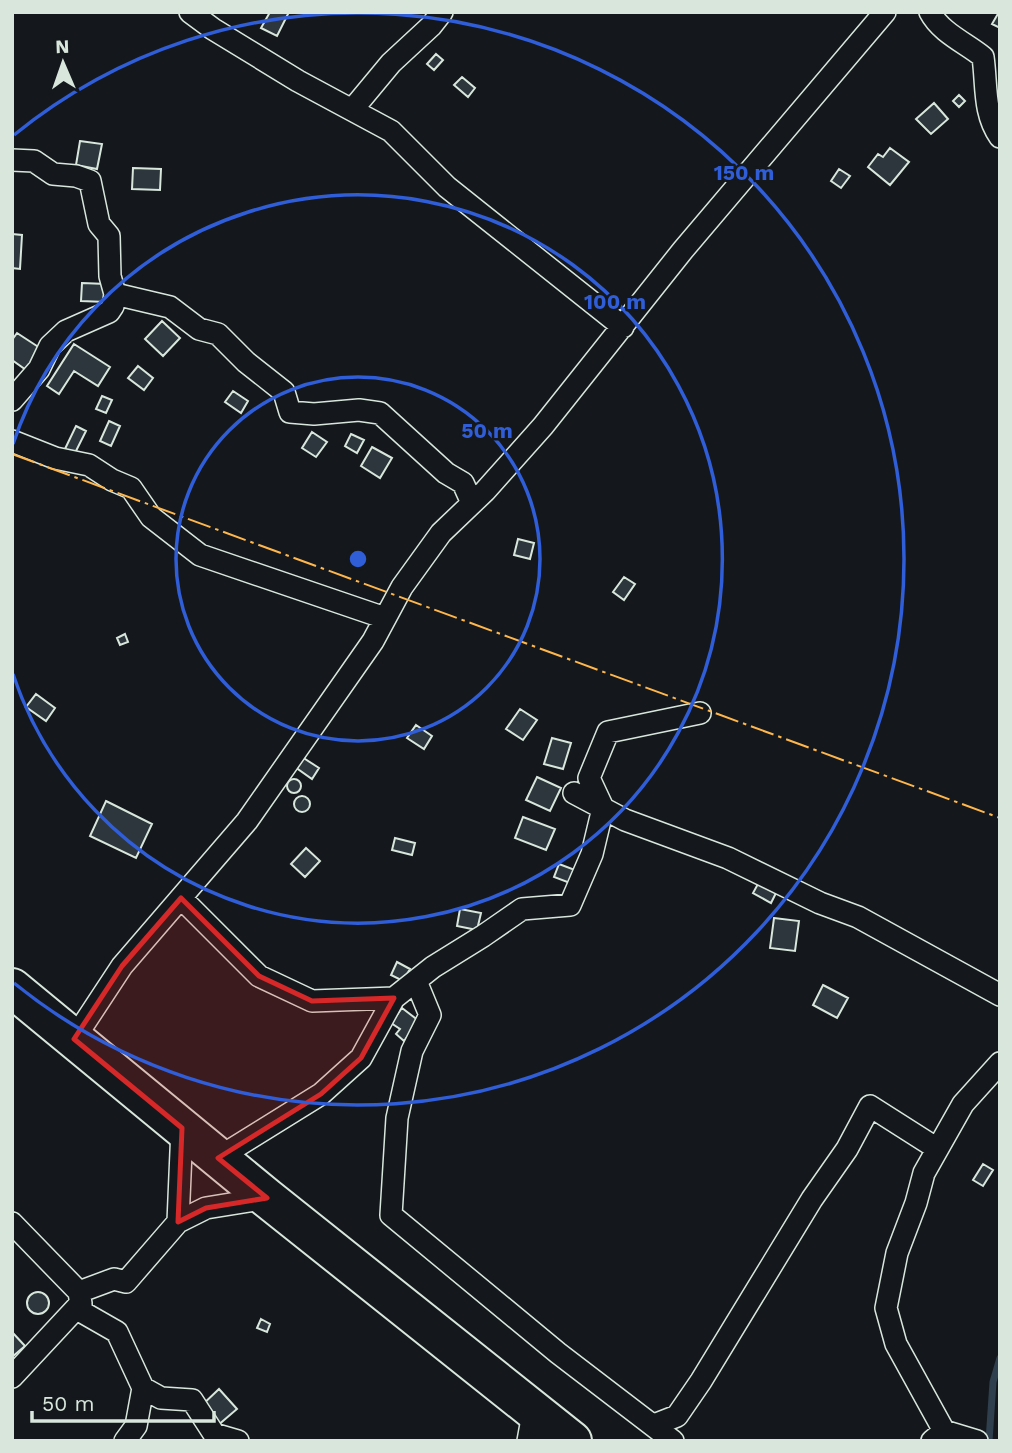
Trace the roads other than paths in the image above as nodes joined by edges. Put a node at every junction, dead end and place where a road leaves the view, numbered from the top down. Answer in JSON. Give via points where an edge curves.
{"nodes":[{"id":1,"x":191,"y":12,"type":"edge"},
{"id":2,"x":442,"y":12,"type":"edge"},
{"id":3,"x":885,"y":12,"type":"edge"},
{"id":4,"x":930,"y":12,"type":"edge"},
{"id":5,"x":352,"y":110,"type":"junction"},
{"id":6,"x":1000,"y":137,"type":"edge"},
{"id":7,"x":12,"y":160,"type":"edge"},
{"id":8,"x":116,"y":293,"type":"junction"},
{"id":9,"x":623,"y":327,"type":"junction"},
{"id":10,"x":12,"y":400,"type":"edge"},
{"id":11,"x":12,"y":441,"type":"edge"},
{"id":12,"x":472,"y":503,"type":"junction"},
{"id":13,"x":385,"y":618,"type":"junction"},
{"id":14,"x":700,"y":713,"type":"dead end"},
{"id":15,"x":574,"y":793,"type":"dead end"},
{"id":16,"x":603,"y":808,"type":"junction"},
{"id":17,"x":181,"y":898,"type":"junction"},
{"id":18,"x":416,"y":981,"type":"junction"},
{"id":19,"x":12,"y":988,"type":"edge"},
{"id":20,"x":1000,"y":995,"type":"edge"},
{"id":21,"x":394,"y":998,"type":"junction"},
{"id":22,"x":75,"y":1039,"type":"junction"},
{"id":23,"x":1000,"y":1063,"type":"edge"},
{"id":24,"x":182,"y":1128,"type":"junction"},
{"id":25,"x":936,"y":1148,"type":"junction"},
{"id":26,"x":218,"y":1158,"type":"junction"},
{"id":27,"x":267,"y":1198,"type":"junction"},
{"id":28,"x":178,"y":1222,"type":"junction"},
{"id":29,"x":12,"y":1223,"type":"edge"},
{"id":30,"x":80,"y":1297,"type":"junction"},
{"id":31,"x":12,"y":1377,"type":"edge"},
{"id":32,"x":143,"y":1388,"type":"junction"},
{"id":33,"x":531,"y":1424,"type":"edge"},
{"id":34,"x":654,"y":1425,"type":"junction"},
{"id":35,"x":938,"y":1436,"type":"edge"},
{"id":36,"x":125,"y":1441,"type":"edge"},
{"id":37,"x":238,"y":1441,"type":"edge"},
{"id":38,"x":572,"y":1441,"type":"edge"},
{"id":39,"x":673,"y":1441,"type":"edge"},
{"id":40,"x":977,"y":1441,"type":"edge"}],
"edges":[{"from":1,"to":5,"type":"street"},
{"from":2,"to":5,"type":"street","via":[[391,62]]},
{"from":3,"to":9,"type":"street"},
{"from":4,"to":6,"type":"street","via":[[948,33],[983,57],[991,125]]},
{"from":5,"to":9,"type":"street","via":[[391,131],[447,187]]},
{"from":7,"to":8,"type":"street","via":[[34,161],[53,174],[90,181],[99,224],[109,236],[109,265]]},
{"from":8,"to":10,"type":"street","via":[[109,312],[66,331],[50,346],[39,369]]},
{"from":8,"to":12,"type":"street","via":[[170,307],[200,329],[218,334],[284,392],[290,412],[380,413],[463,483]]},
{"from":9,"to":12,"type":"street","via":[[543,426]]},
{"from":11,"to":13,"type":"street","via":[[89,465],[131,488],[151,517],[200,555]]},
{"from":12,"to":13,"type":"street","via":[[441,533]]},
{"from":13,"to":17,"type":"street","via":[[247,821]]},
{"from":14,"to":16,"type":"street","via":[[608,732],[589,778]]},
{"from":15,"to":16,"type":"street"},
{"from":16,"to":18,"type":"street","via":[[592,854],[570,905],[522,909]]},
{"from":16,"to":20,"type":"street","via":[[858,917]]},
{"from":17,"to":21,"type":"street","via":[[259,976],[280,986],[312,1001]]},
{"from":17,"to":22,"type":"street","via":[[122,966]]},
{"from":18,"to":21,"type":"street"},
{"from":18,"to":34,"type":"street","via":[[430,1015],[412,1051],[397,1118],[390,1215],[609,1394]]},
{"from":19,"to":22,"type":"highway"},
{"from":21,"to":26,"type":"street","via":[[360,1058],[321,1094]]},
{"from":22,"to":24,"type":"highway"},
{"from":23,"to":25,"type":"street","via":[[963,1104]]},
{"from":24,"to":26,"type":"highway"},
{"from":24,"to":28,"type":"street"},
{"from":25,"to":34,"type":"street","via":[[870,1106],[701,1381],[677,1416]]},
{"from":25,"to":35,"type":"street","via":[[897,1253],[886,1308],[896,1344]]},
{"from":26,"to":27,"type":"highway"},
{"from":27,"to":28,"type":"street","via":[[206,1208]]},
{"from":27,"to":33,"type":"highway"},
{"from":28,"to":30,"type":"street","via":[[126,1282],[114,1279]]},
{"from":29,"to":30,"type":"street"},
{"from":30,"to":31,"type":"street"},
{"from":30,"to":32,"type":"street","via":[[82,1312],[117,1332]]},
{"from":32,"to":36,"type":"street","via":[[136,1426]]},
{"from":32,"to":37,"type":"street","via":[[161,1398],[192,1400],[214,1434]]},
{"from":33,"to":38,"type":"highway"},
{"from":34,"to":39,"type":"street"},
{"from":35,"to":40,"type":"street"}]}
